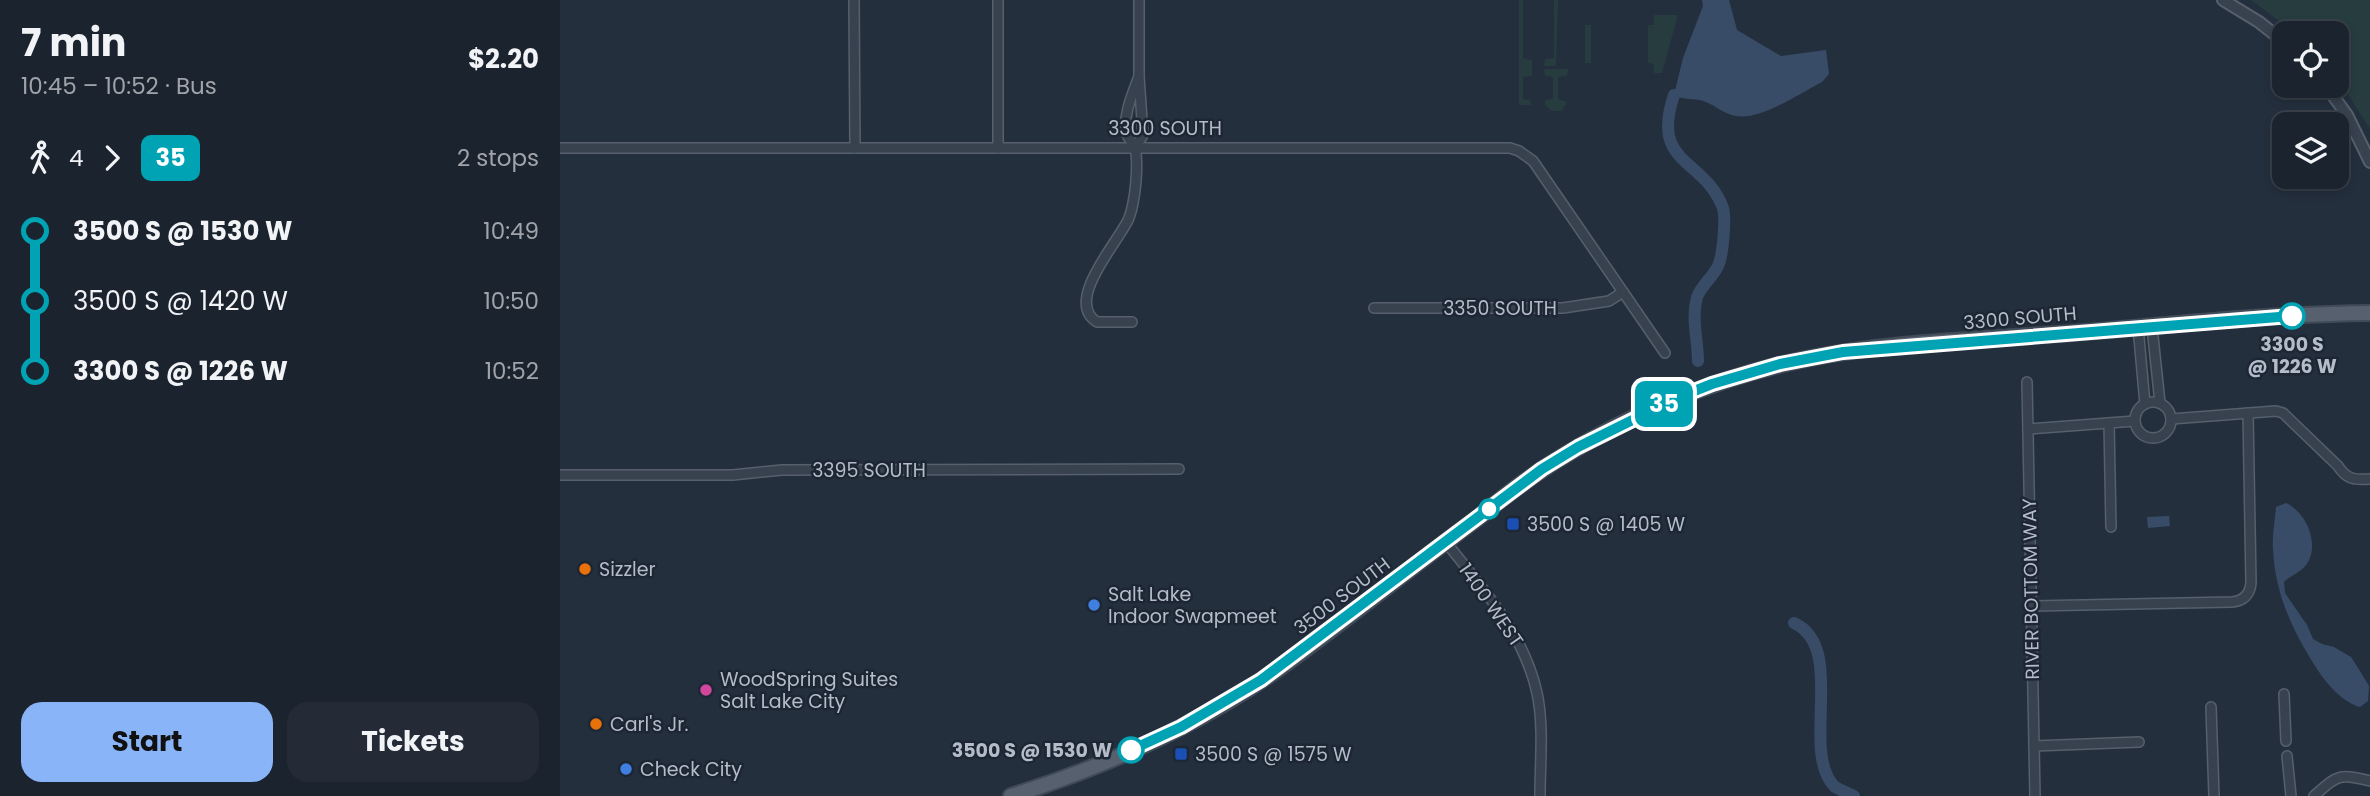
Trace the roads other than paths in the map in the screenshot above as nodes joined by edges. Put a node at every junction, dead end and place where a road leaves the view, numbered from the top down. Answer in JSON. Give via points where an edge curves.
{"nodes":[{"id":1,"x":854,"y":0,"type":"edge"},
{"id":2,"x":998,"y":0,"type":"edge"},
{"id":3,"x":1139,"y":0,"type":"edge"},
{"id":4,"x":2223,"y":0,"type":"edge"},
{"id":5,"x":2272,"y":32,"type":"edge"},
{"id":6,"x":1139,"y":76,"type":"junction"},
{"id":7,"x":2335,"y":98,"type":"edge"},
{"id":8,"x":560,"y":148,"type":"edge"},
{"id":9,"x":855,"y":148,"type":"junction"},
{"id":10,"x":998,"y":148,"type":"junction"},
{"id":11,"x":1135,"y":148,"type":"junction"},
{"id":12,"x":2370,"y":162,"type":"edge"},
{"id":13,"x":1623,"y":292,"type":"junction"},
{"id":14,"x":1374,"y":308,"type":"dead end"},
{"id":15,"x":2370,"y":313,"type":"edge"},
{"id":16,"x":1132,"y":322,"type":"dead end"},
{"id":17,"x":2145,"y":327,"type":"junction"},
{"id":18,"x":1665,"y":353,"type":"dead end"},
{"id":19,"x":2027,"y":382,"type":"dead end"},
{"id":20,"x":1679,"y":397,"type":"joint"},
{"id":21,"x":2160,"y":403,"type":"junction"},
{"id":22,"x":2145,"y":404,"type":"junction"},
{"id":23,"x":2248,"y":413,"type":"junction"},
{"id":24,"x":2171,"y":419,"type":"junction"},
{"id":25,"x":2135,"y":421,"type":"junction"},
{"id":26,"x":2109,"y":423,"type":"junction"},
{"id":27,"x":2028,"y":429,"type":"junction"},
{"id":28,"x":1179,"y":469,"type":"dead end"},
{"id":29,"x":560,"y":475,"type":"edge"},
{"id":30,"x":2370,"y":479,"type":"edge"},
{"id":31,"x":2111,"y":527,"type":"dead end"},
{"id":32,"x":1445,"y":541,"type":"junction"},
{"id":33,"x":2031,"y":606,"type":"junction"},
{"id":34,"x":2284,"y":694,"type":"dead end"},
{"id":35,"x":2211,"y":707,"type":"dead end"},
{"id":36,"x":2286,"y":741,"type":"dead end"},
{"id":37,"x":2139,"y":742,"type":"dead end"},
{"id":38,"x":2034,"y":746,"type":"junction"},
{"id":39,"x":2287,"y":756,"type":"dead end"},
{"id":40,"x":2370,"y":781,"type":"edge"},
{"id":41,"x":1011,"y":796,"type":"edge"},
{"id":42,"x":1540,"y":796,"type":"edge"},
{"id":43,"x":2035,"y":796,"type":"edge"},
{"id":44,"x":2214,"y":796,"type":"edge"},
{"id":45,"x":2291,"y":796,"type":"edge"},
{"id":46,"x":2314,"y":796,"type":"edge"}],
"edges":[{"from":1,"to":9,"type":"street"},
{"from":2,"to":10,"type":"street"},
{"from":3,"to":6,"type":"street"},
{"from":4,"to":5,"type":"street"},
{"from":6,"to":11,"type":"street","via":[[1143,135]]},
{"from":6,"to":11,"type":"street","via":[[1127,113],[1127,134]]},
{"from":7,"to":12,"type":"street"},
{"from":8,"to":9,"type":"street","name":"3300 SOUTH"},
{"from":9,"to":10,"type":"street","name":"3300 SOUTH"},
{"from":10,"to":11,"type":"street","name":"3300 SOUTH"},
{"from":11,"to":13,"type":"street","name":"3300 SOUTH","via":[[1519,151],[1533,162]]},
{"from":11,"to":16,"type":"street","via":[[1134,203],[1124,229],[1099,263],[1088,305],[1090,317],[1097,322]]},
{"from":13,"to":14,"type":"street","name":"3350 SOUTH","via":[[1609,301],[1563,308]]},
{"from":13,"to":18,"type":"street","name":"3300 SOUTH"},
{"from":15,"to":17,"type":"main road","name":"3300 SOUTH"},
{"from":17,"to":20,"type":"main road","name":"3300 SOUTH","via":[[1843,352],[1780,364]]},
{"from":17,"to":21,"type":"street"},
{"from":17,"to":22,"type":"street"},
{"from":19,"to":27,"type":"street","name":"RIVER BOTTOM WAY"},
{"from":20,"to":32,"type":"main road","name":"3500 SOUTH","via":[[1542,469]]},
{"from":21,"to":22,"type":"street"},
{"from":21,"to":24,"type":"street"},
{"from":22,"to":25,"type":"street"},
{"from":23,"to":24,"type":"street"},
{"from":23,"to":30,"type":"street","via":[[2283,413],[2344,475]]},
{"from":23,"to":33,"type":"street","via":[[2251,583],[2244,599],[2232,603]]},
{"from":24,"to":25,"type":"street","via":[[2168,430],[2152,438],[2140,432]]},
{"from":25,"to":26,"type":"street"},
{"from":26,"to":27,"type":"street"},
{"from":26,"to":31,"type":"street"},
{"from":27,"to":33,"type":"street","name":"RIVER BOTTOM WAY"},
{"from":28,"to":29,"type":"street","name":"3395 SOUTH"},
{"from":32,"to":41,"type":"main road","name":"3500 SOUTH","via":[[1283,665],[1220,705],[1106,762]]},
{"from":32,"to":42,"type":"street","name":"1400 WEST","via":[[1523,649],[1540,712]]},
{"from":33,"to":38,"type":"street","name":"RIVER BOTTOM WAY"},
{"from":34,"to":36,"type":"street"},
{"from":35,"to":44,"type":"street"},
{"from":37,"to":38,"type":"street"},
{"from":38,"to":43,"type":"street","name":"RIVER BOTTOM WAY"},
{"from":39,"to":45,"type":"street"},
{"from":40,"to":46,"type":"street","via":[[2337,776]]}]}
